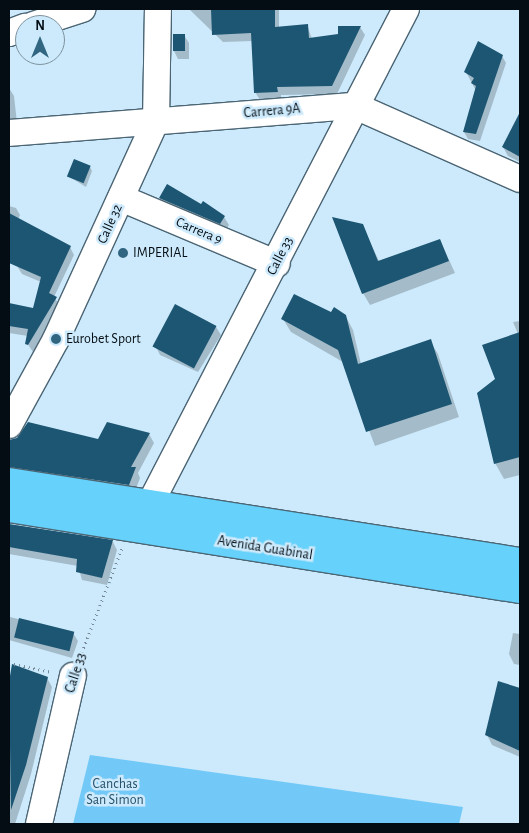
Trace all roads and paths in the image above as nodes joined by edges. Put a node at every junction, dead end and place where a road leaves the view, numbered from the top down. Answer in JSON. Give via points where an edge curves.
{"nodes":[{"id":1,"x":82,"y":9,"type":"edge"},
{"id":2,"x":158,"y":9,"type":"edge"},
{"id":3,"x":406,"y":9,"type":"edge"},
{"id":4,"x":63,"y":15,"type":"edge"},
{"id":5,"x":356,"y":106,"type":"junction"},
{"id":6,"x":156,"y":121,"type":"junction"},
{"id":7,"x":9,"y":133,"type":"edge"},
{"id":8,"x":520,"y":179,"type":"edge"},
{"id":9,"x":122,"y":198,"type":"junction"},
{"id":10,"x":277,"y":264,"type":"junction"},
{"id":11,"x":9,"y":425,"type":"edge"},
{"id":12,"x":9,"y":482,"type":"edge"},
{"id":13,"x":151,"y":502,"type":"junction"},
{"id":14,"x":9,"y":508,"type":"edge"},
{"id":15,"x":130,"y":527,"type":"junction"},
{"id":16,"x":520,"y":562,"type":"edge"},
{"id":17,"x":520,"y":589,"type":"edge"},
{"id":18,"x":9,"y":663,"type":"edge"},
{"id":19,"x":73,"y":676,"type":"junction"},
{"id":20,"x":39,"y":824,"type":"edge"}],
"edges":[{"from":1,"to":4,"type":"street"},
{"from":2,"to":6,"type":"street","name":"Calle 32"},
{"from":3,"to":5,"type":"street","name":"Calle 33"},
{"from":5,"to":6,"type":"street","name":"Carrera 9A"},
{"from":5,"to":8,"type":"street","name":"Carrera 9A"},
{"from":5,"to":10,"type":"street","name":"Calle 33"},
{"from":6,"to":7,"type":"street","name":"Carrera 9A"},
{"from":6,"to":9,"type":"street","name":"Calle 32"},
{"from":9,"to":10,"type":"street","name":"Carrera 9"},
{"from":9,"to":11,"type":"street","name":"Calle 32","via":[[56,339]]},
{"from":10,"to":13,"type":"street","name":"Calle 33"},
{"from":12,"to":13,"type":"main road","name":"Avenida Guabinal"},
{"from":13,"to":16,"type":"main road","name":"Avenida Guabinal"},
{"from":14,"to":15,"type":"main road","name":"Avenida Guabinal"},
{"from":15,"to":17,"type":"main road","name":"Avenida Guabinal"},
{"from":15,"to":19,"type":"path","name":"Calle 33"},
{"from":18,"to":19,"type":"path"},
{"from":19,"to":20,"type":"street","name":"Calle 33"}]}
